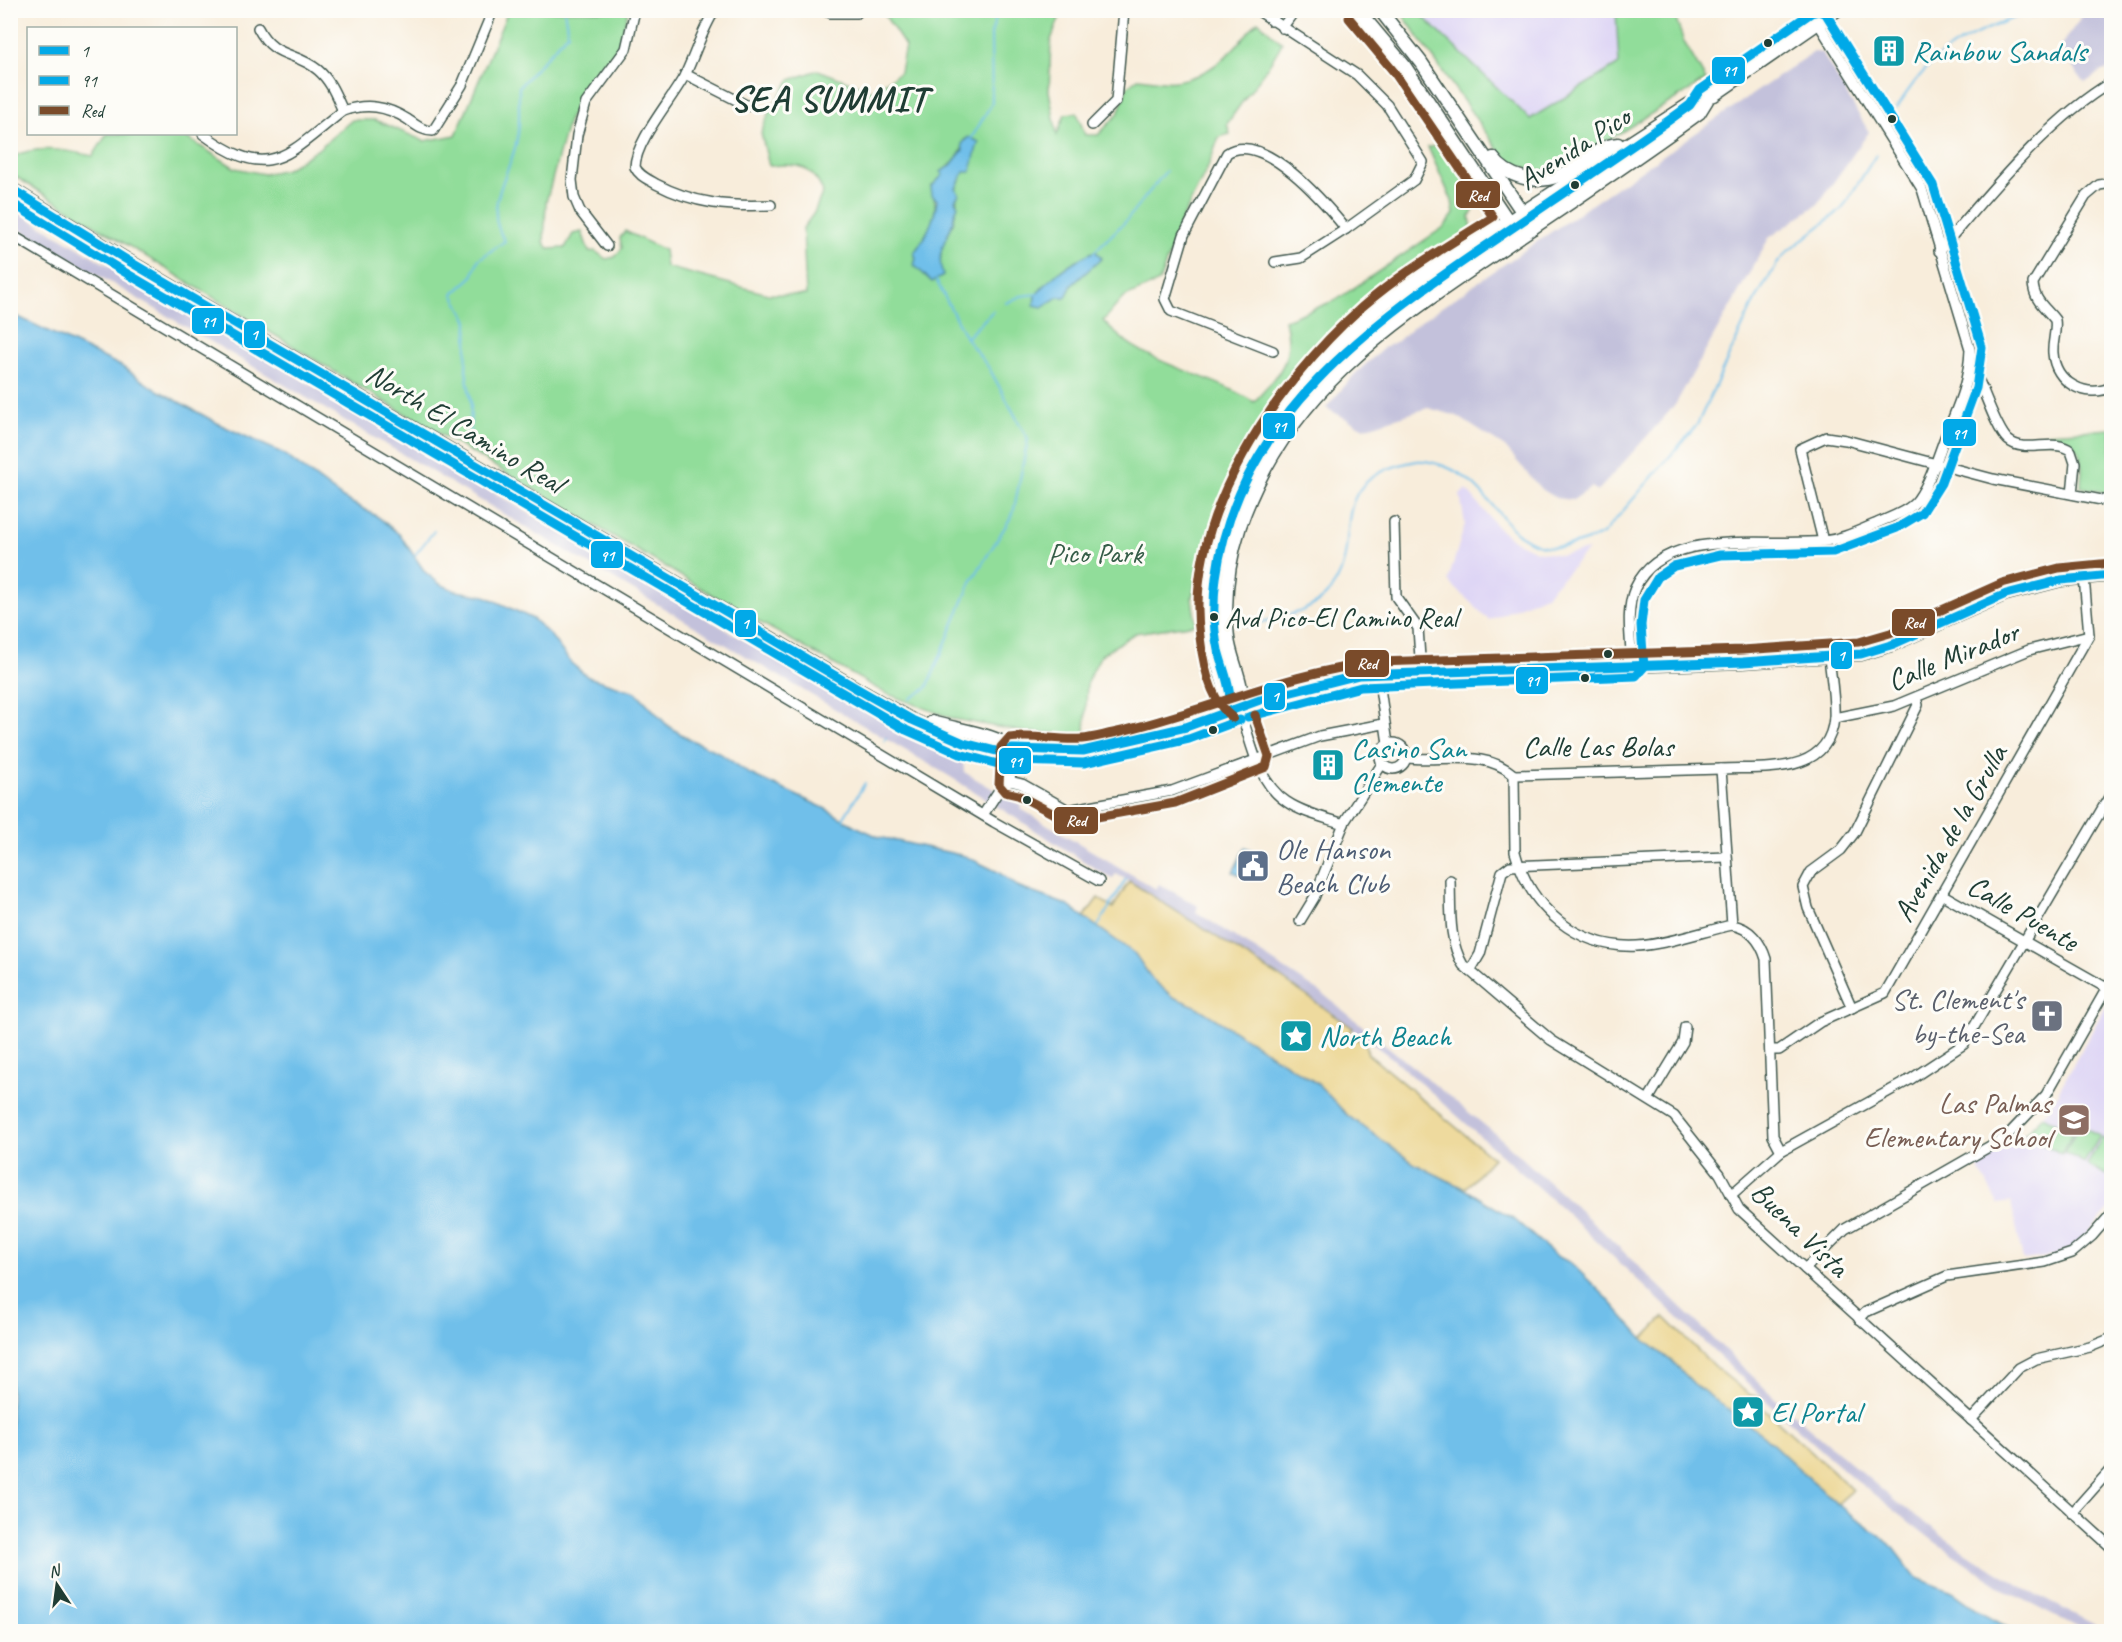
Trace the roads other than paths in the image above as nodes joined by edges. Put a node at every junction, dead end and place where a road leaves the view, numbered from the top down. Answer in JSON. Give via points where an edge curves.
{"nodes":[{"id":1,"x":493,"y":10,"type":"edge"},
{"id":2,"x":635,"y":10,"type":"edge"},
{"id":3,"x":716,"y":10,"type":"edge"},
{"id":4,"x":823,"y":10,"type":"edge"},
{"id":5,"x":1124,"y":10,"type":"edge"},
{"id":6,"x":1257,"y":10,"type":"edge"},
{"id":7,"x":1278,"y":10,"type":"edge"},
{"id":8,"x":1295,"y":10,"type":"edge"},
{"id":9,"x":1358,"y":10,"type":"edge"},
{"id":10,"x":1380,"y":10,"type":"edge"},
{"id":11,"x":1388,"y":10,"type":"edge"},
{"id":12,"x":1810,"y":10,"type":"edge"},
{"id":13,"x":1837,"y":10,"type":"edge"},
{"id":14,"x":857,"y":14,"type":"dead end"},
{"id":15,"x":1271,"y":21,"type":"junction"},
{"id":16,"x":1818,"y":23,"type":"junction"},
{"id":17,"x":258,"y":27,"type":"dead end"},
{"id":18,"x":1282,"y":28,"type":"junction"},
{"id":19,"x":1403,"y":38,"type":"junction"},
{"id":20,"x":685,"y":74,"type":"junction"},
{"id":21,"x":2112,"y":82,"type":"edge"},
{"id":22,"x":1707,"y":100,"type":"junction"},
{"id":23,"x":748,"y":106,"type":"dead end"},
{"id":24,"x":343,"y":111,"type":"junction"},
{"id":25,"x":1092,"y":125,"type":"dead end"},
{"id":26,"x":205,"y":135,"type":"edge"},
{"id":27,"x":1629,"y":144,"type":"junction"},
{"id":28,"x":1479,"y":146,"type":"junction"},
{"id":29,"x":2112,"y":183,"type":"edge"},
{"id":30,"x":10,"y":188,"type":"edge"},
{"id":31,"x":771,"y":206,"type":"dead end"},
{"id":32,"x":1522,"y":213,"type":"junction"},
{"id":33,"x":1510,"y":221,"type":"junction"},
{"id":34,"x":1533,"y":228,"type":"junction"},
{"id":35,"x":1346,"y":229,"type":"junction"},
{"id":36,"x":10,"y":234,"type":"edge"},
{"id":37,"x":1519,"y":237,"type":"junction"},
{"id":38,"x":607,"y":246,"type":"dead end"},
{"id":39,"x":1939,"y":252,"type":"junction"},
{"id":40,"x":1275,"y":262,"type":"dead end"},
{"id":41,"x":1273,"y":351,"type":"dead end"},
{"id":42,"x":1970,"y":376,"type":"junction"},
{"id":43,"x":2112,"y":387,"type":"edge"},
{"id":44,"x":1935,"y":464,"type":"junction"},
{"id":45,"x":2072,"y":494,"type":"junction"},
{"id":46,"x":2112,"y":502,"type":"edge"},
{"id":47,"x":1394,"y":522,"type":"dead end"},
{"id":48,"x":1824,"y":541,"type":"junction"},
{"id":49,"x":2112,"y":575,"type":"edge"},
{"id":50,"x":2084,"y":577,"type":"junction"},
{"id":51,"x":2089,"y":635,"type":"junction"},
{"id":52,"x":1829,"y":657,"type":"junction"},
{"id":53,"x":1632,"y":665,"type":"junction"},
{"id":54,"x":1421,"y":672,"type":"junction"},
{"id":55,"x":1378,"y":674,"type":"junction"},
{"id":56,"x":1916,"y":698,"type":"junction"},
{"id":57,"x":1240,"y":708,"type":"junction"},
{"id":58,"x":1833,"y":718,"type":"junction"},
{"id":59,"x":1383,"y":724,"type":"junction"},
{"id":60,"x":1388,"y":744,"type":"junction"},
{"id":61,"x":1013,"y":749,"type":"junction"},
{"id":62,"x":1407,"y":758,"type":"junction"},
{"id":63,"x":1257,"y":759,"type":"junction"},
{"id":64,"x":1382,"y":764,"type":"junction"},
{"id":65,"x":1721,"y":769,"type":"junction"},
{"id":66,"x":1514,"y":775,"type":"junction"},
{"id":67,"x":1010,"y":781,"type":"junction"},
{"id":68,"x":2112,"y":792,"type":"edge"},
{"id":69,"x":983,"y":815,"type":"junction"},
{"id":70,"x":1344,"y":824,"type":"junction"},
{"id":71,"x":1726,"y":857,"type":"junction"},
{"id":72,"x":1518,"y":864,"type":"junction"},
{"id":73,"x":1450,"y":880,"type":"dead end"},
{"id":74,"x":1099,"y":881,"type":"dead end"},
{"id":75,"x":1943,"y":895,"type":"junction"},
{"id":76,"x":1300,"y":921,"type":"dead end"},
{"id":77,"x":1732,"y":925,"type":"junction"},
{"id":78,"x":2023,"y":940,"type":"junction"},
{"id":79,"x":1470,"y":971,"type":"junction"},
{"id":80,"x":2112,"y":979,"type":"edge"},
{"id":81,"x":2109,"y":990,"type":"edge"},
{"id":82,"x":1852,"y":1008,"type":"junction"},
{"id":83,"x":1685,"y":1027,"type":"dead end"},
{"id":84,"x":1770,"y":1050,"type":"junction"},
{"id":85,"x":1649,"y":1098,"type":"junction"},
{"id":86,"x":1781,"y":1151,"type":"junction"},
{"id":87,"x":1731,"y":1195,"type":"junction"},
{"id":88,"x":2112,"y":1213,"type":"edge"},
{"id":89,"x":1805,"y":1269,"type":"junction"},
{"id":90,"x":1859,"y":1319,"type":"junction"},
{"id":91,"x":2112,"y":1338,"type":"edge"},
{"id":92,"x":1971,"y":1420,"type":"junction"},
{"id":93,"x":2112,"y":1468,"type":"edge"},
{"id":94,"x":2072,"y":1513,"type":"junction"},
{"id":95,"x":2112,"y":1548,"type":"edge"}],
"edges":[{"from":1,"to":24,"type":"street","via":[[462,85],[433,131],[380,106]]},
{"from":2,"to":38,"type":"street","via":[[626,49],[586,103],[577,135],[574,197]]},
{"from":3,"to":20,"type":"street","via":[[706,23]]},
{"from":4,"to":14,"type":"street"},
{"from":5,"to":25,"type":"street","via":[[1116,100]]},
{"from":6,"to":15,"type":"street"},
{"from":7,"to":15,"type":"street"},
{"from":8,"to":18,"type":"street"},
{"from":9,"to":33,"type":"main road","via":[[1404,65]]},
{"from":10,"to":19,"type":"main road"},
{"from":11,"to":19,"type":"main road","via":[[1398,22]]},
{"from":12,"to":16,"type":"street"},
{"from":13,"to":16,"type":"main road","name":"Avenida Pico"},
{"from":15,"to":18,"type":"street"},
{"from":16,"to":22,"type":"main road","name":"Avenida Pico"},
{"from":16,"to":39,"type":"street","via":[[1922,189]]},
{"from":17,"to":24,"type":"street","via":[[276,51],[320,71]]},
{"from":18,"to":35,"type":"street","via":[[1357,75],[1387,105],[1423,162],[1414,180]]},
{"from":19,"to":28,"type":"main road"},
{"from":20,"to":23,"type":"street"},
{"from":20,"to":31,"type":"street","via":[[636,157],[637,171],[686,198],[731,206]]},
{"from":21,"to":39,"type":"street","via":[[2050,131]]},
{"from":22,"to":27,"type":"main road","name":"Avenida Pico","via":[[1691,103]]},
{"from":22,"to":34,"type":"main road","name":"Avenida Pico","via":[[1699,113]]},
{"from":24,"to":26,"type":"street","via":[[289,152],[271,160],[238,157]]},
{"from":27,"to":28,"type":"main road","via":[[1613,145],[1560,176],[1542,180],[1516,176]]},
{"from":27,"to":32,"type":"main road","name":"Avenida Pico"},
{"from":28,"to":32,"type":"main road"},
{"from":29,"to":43,"type":"street","via":[[2100,185],[2086,196],[2033,283],[2033,294],[2055,320],[2053,354],[2061,375],[2077,389],[2096,393]]},
{"from":30,"to":61,"type":"main road","name":"North El Camino Real","via":[[912,720],[964,743],[1000,752]]},
{"from":32,"to":33,"type":"main road","name":"Avenida Pico"},
{"from":32,"to":34,"type":"main road"},
{"from":33,"to":37,"type":"main road"},
{"from":33,"to":57,"type":"main road","name":"Avenida Pico","via":[[1370,315],[1314,372],[1261,448],[1228,519],[1212,582],[1212,641],[1227,694]]},
{"from":34,"to":37,"type":"main road","name":"Avenida Pico"},
{"from":35,"to":40,"type":"street","via":[[1301,258]]},
{"from":35,"to":41,"type":"street","via":[[1314,189],[1282,165],[1245,147],[1227,153],[1184,235],[1165,299],[1171,311]]},
{"from":36,"to":69,"type":"street"},
{"from":37,"to":57,"type":"main road","name":"Avenida Pico","via":[[1373,340],[1322,389],[1283,440],[1240,525],[1226,586],[1228,640],[1243,699]]},
{"from":39,"to":42,"type":"street","via":[[1970,350]]},
{"from":42,"to":44,"type":"street"},
{"from":42,"to":45,"type":"street","via":[[1979,381],[2007,440],[2021,446],[2071,451],[2075,463]]},
{"from":44,"to":45,"type":"street"},
{"from":44,"to":48,"type":"street","via":[[1918,500],[1880,522]]},
{"from":44,"to":48,"type":"street","via":[[1826,437],[1800,449]]},
{"from":45,"to":46,"type":"street"},
{"from":47,"to":54,"type":"street","via":[[1396,597],[1418,628]]},
{"from":48,"to":53,"type":"street","via":[[1690,546],[1658,561],[1643,574],[1634,590],[1630,609]]},
{"from":49,"to":50,"type":"main road","name":"North El Camino Real"},
{"from":50,"to":51,"type":"street"},
{"from":50,"to":52,"type":"main road","name":"North El Camino Real","via":[[2006,594],[1878,650]]},
{"from":51,"to":56,"type":"street","name":"Calle Mirador","via":[[2029,650]]},
{"from":51,"to":75,"type":"street","name":"Avenida de la Grulla"},
{"from":52,"to":53,"type":"main road","name":"North El Camino Real"},
{"from":52,"to":58,"type":"street"},
{"from":53,"to":54,"type":"main road","name":"North El Camino Real"},
{"from":54,"to":55,"type":"main road","name":"North El Camino Real"},
{"from":55,"to":57,"type":"main road","name":"North El Camino Real","via":[[1335,679]]},
{"from":55,"to":59,"type":"street"},
{"from":56,"to":58,"type":"street","name":"Calle Mirador","via":[[1866,714]]},
{"from":56,"to":82,"type":"street","via":[[1918,705],[1855,832],[1841,850],[1811,872],[1803,887],[1808,908]]},
{"from":57,"to":61,"type":"main road","name":"North El Camino Real","via":[[1186,727],[1083,751]]},
{"from":57,"to":63,"type":"street"},
{"from":58,"to":65,"type":"street","name":"Calle Las Bolas","via":[[1825,745],[1814,757],[1779,767]]},
{"from":59,"to":60,"type":"street"},
{"from":59,"to":63,"type":"street","via":[[1320,736]]},
{"from":60,"to":62,"type":"street","via":[[1401,746]]},
{"from":60,"to":64,"type":"street","via":[[1382,748]]},
{"from":61,"to":67,"type":"street"},
{"from":62,"to":64,"type":"street","via":[[1395,770]]},
{"from":62,"to":66,"type":"street","name":"Calle Las Bolas","via":[[1486,759],[1501,764]]},
{"from":63,"to":67,"type":"street","via":[[1172,791],[1068,810]]},
{"from":63,"to":70,"type":"street","via":[[1263,776],[1286,801]]},
{"from":64,"to":70,"type":"street"},
{"from":65,"to":66,"type":"street","name":"Calle Las Bolas"},
{"from":65,"to":71,"type":"street"},
{"from":66,"to":72,"type":"street"},
{"from":67,"to":69,"type":"street","via":[[1003,784]]},
{"from":68,"to":78,"type":"street"},
{"from":69,"to":74,"type":"street"},
{"from":70,"to":76,"type":"street","via":[[1314,898]]},
{"from":71,"to":72,"type":"street"},
{"from":71,"to":77,"type":"street"},
{"from":72,"to":77,"type":"street","via":[[1551,917],[1570,931],[1595,940],[1638,946]]},
{"from":72,"to":79,"type":"street","via":[[1502,872],[1480,954]]},
{"from":73,"to":79,"type":"street","name":"Buena Vista","via":[[1457,954]]},
{"from":75,"to":78,"type":"street","name":"Calle Puente"},
{"from":75,"to":82,"type":"street","name":"Avenida de la Grulla","via":[[1885,993]]},
{"from":77,"to":84,"type":"street","via":[[1745,928],[1763,950]]},
{"from":78,"to":81,"type":"street","name":"Calle Puente"},
{"from":78,"to":86,"type":"street","via":[[1964,1044],[1911,1079]]},
{"from":79,"to":85,"type":"street","name":"Buena Vista","via":[[1551,1040]]},
{"from":80,"to":81,"type":"street"},
{"from":81,"to":89,"type":"street","via":[[2046,1095],[2006,1137],[1845,1229]]},
{"from":82,"to":84,"type":"street","name":"Avenida de la Grulla","via":[[1820,1022],[1779,1050]]},
{"from":83,"to":85,"type":"street","via":[[1683,1042]]},
{"from":84,"to":86,"type":"street","via":[[1773,1136]]},
{"from":85,"to":87,"type":"street","name":"Buena Vista","via":[[1681,1123]]},
{"from":86,"to":87,"type":"street"},
{"from":87,"to":89,"type":"street","name":"Buena Vista","via":[[1739,1209]]},
{"from":88,"to":90,"type":"street","via":[[2073,1253],[2045,1262],[1947,1276],[1866,1312]]},
{"from":89,"to":90,"type":"street","name":"Buena Vista"},
{"from":90,"to":92,"type":"street","name":"Buena Vista"},
{"from":91,"to":92,"type":"street","via":[[2036,1359],[2019,1368]]},
{"from":92,"to":94,"type":"street","name":"Buena Vista"},
{"from":93,"to":94,"type":"street"},
{"from":94,"to":95,"type":"street","name":"Buena Vista"}]}
